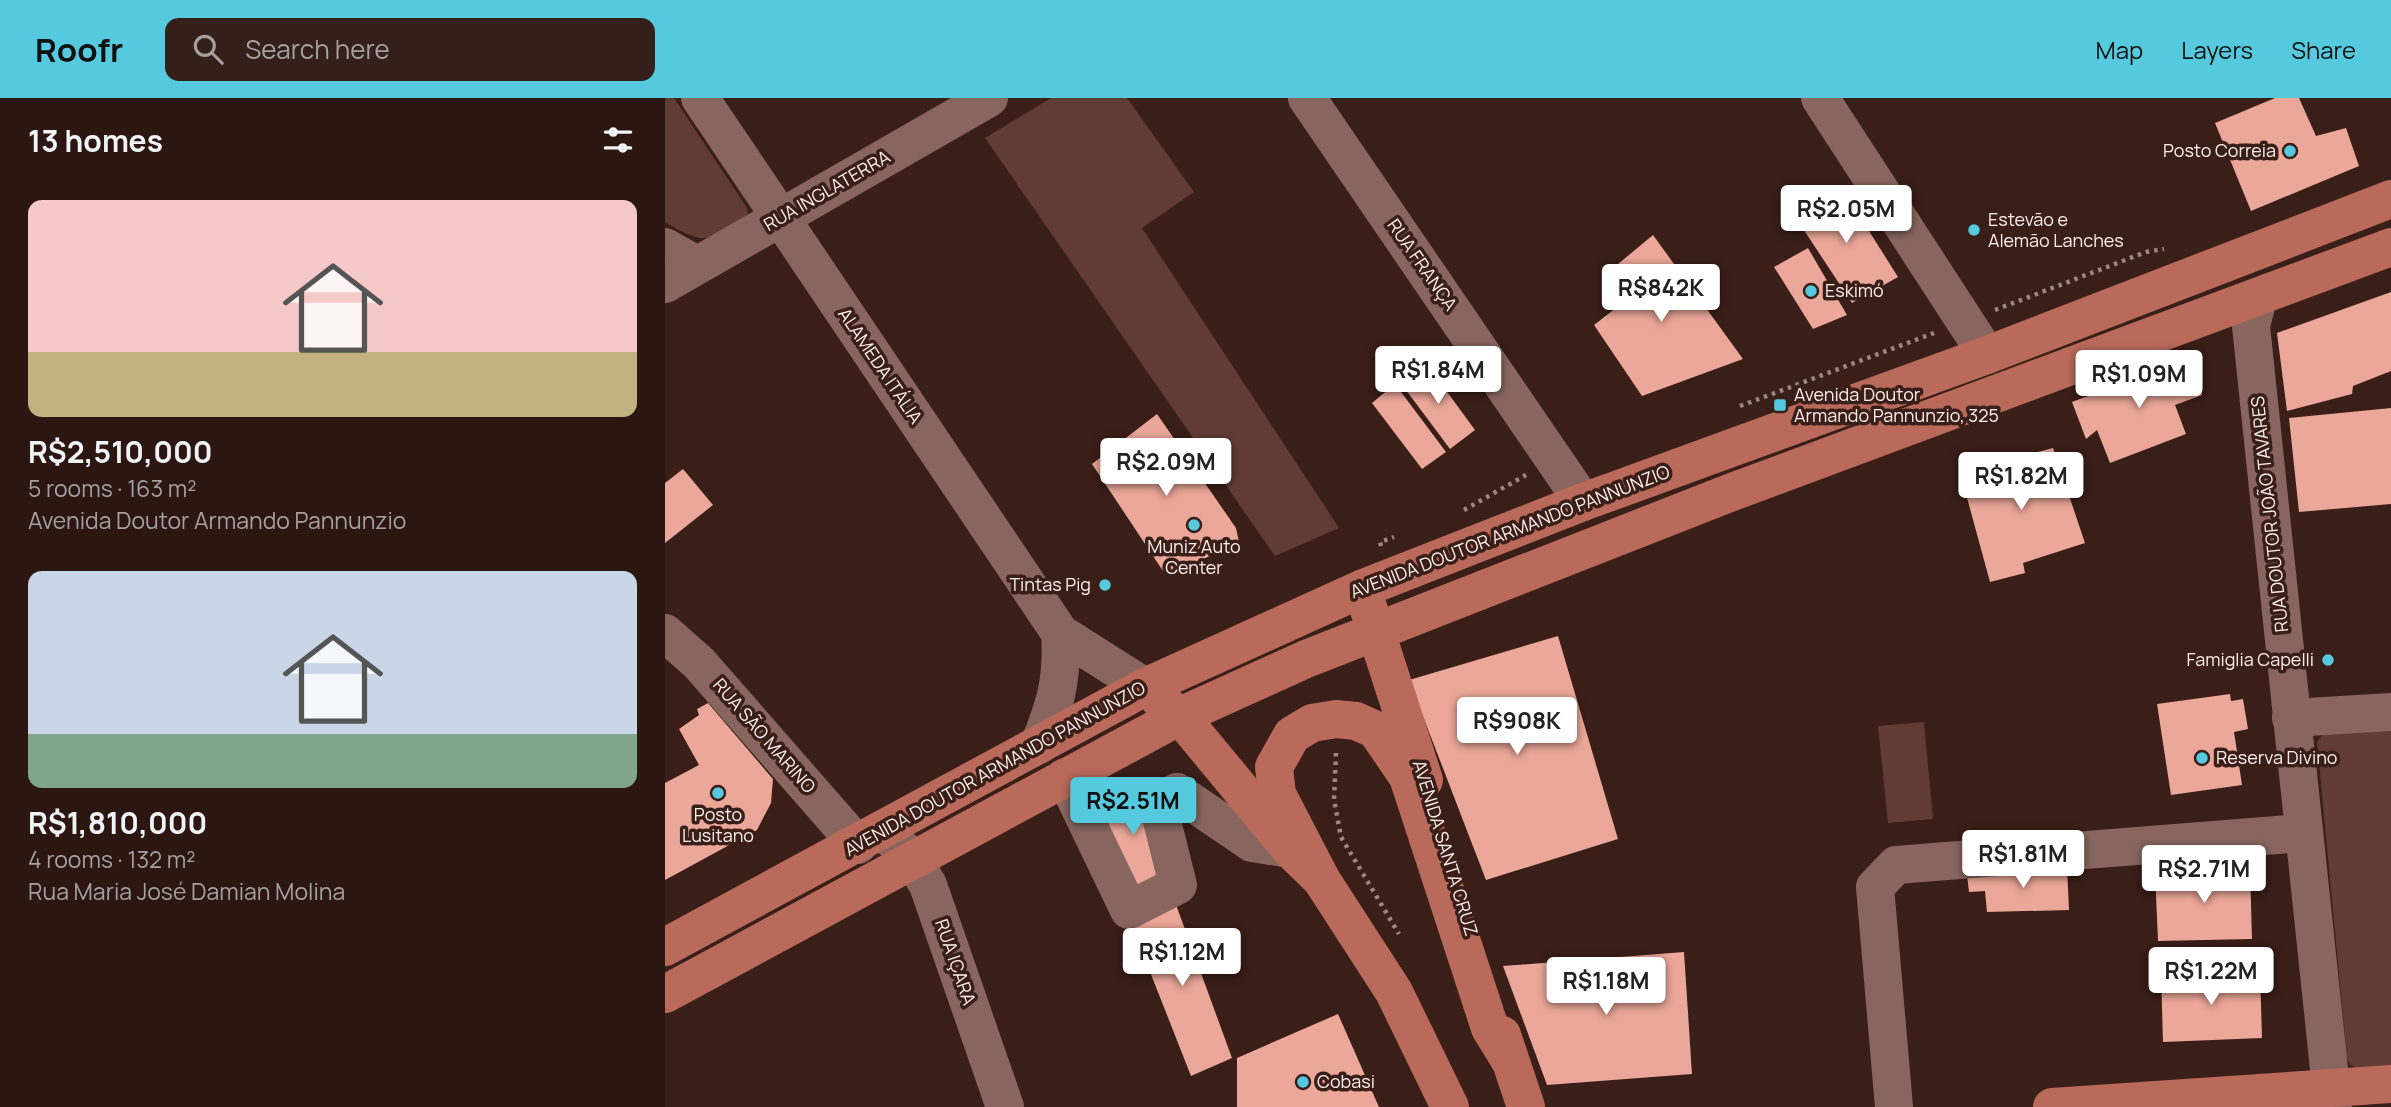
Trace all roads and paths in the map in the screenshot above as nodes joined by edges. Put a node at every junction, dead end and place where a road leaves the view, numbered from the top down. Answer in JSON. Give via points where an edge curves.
{"nodes":[{"id":1,"x":700,"y":98,"type":"edge"},
{"id":2,"x":989,"y":98,"type":"edge"},
{"id":3,"x":1307,"y":98,"type":"edge"},
{"id":4,"x":1820,"y":98,"type":"edge"},
{"id":5,"x":2386,"y":194,"type":"edge"},
{"id":6,"x":779,"y":218,"type":"junction"},
{"id":7,"x":2391,"y":247,"type":"edge"},
{"id":8,"x":675,"y":265,"type":"edge"},
{"id":9,"x":2258,"y":298,"type":"junction"},
{"id":10,"x":1987,"y":355,"type":"junction"},
{"id":11,"x":1583,"y":502,"type":"junction"},
{"id":12,"x":1361,"y":589,"type":"junction"},
{"id":13,"x":1377,"y":630,"type":"junction"},
{"id":14,"x":665,"y":633,"type":"edge"},
{"id":15,"x":1060,"y":633,"type":"junction"},
{"id":16,"x":1145,"y":687,"type":"junction"},
{"id":17,"x":2391,"y":712,"type":"edge"},
{"id":18,"x":1180,"y":716,"type":"junction"},
{"id":19,"x":2291,"y":718,"type":"junction"},
{"id":20,"x":1336,"y":719,"type":"junction"},
{"id":21,"x":1039,"y":745,"type":"junction"},
{"id":22,"x":1065,"y":777,"type":"junction"},
{"id":23,"x":2303,"y":833,"type":"junction"},
{"id":24,"x":869,"y":839,"type":"junction"},
{"id":25,"x":1290,"y":849,"type":"junction"},
{"id":26,"x":913,"y":860,"type":"junction"},
{"id":27,"x":1321,"y":879,"type":"junction"},
{"id":28,"x":1403,"y":945,"type":"dead end"},
{"id":29,"x":665,"y":947,"type":"edge"},
{"id":30,"x":665,"y":994,"type":"edge"},
{"id":31,"x":1509,"y":1059,"type":"junction"},
{"id":32,"x":2391,"y":1084,"type":"edge"},
{"id":33,"x":2332,"y":1098,"type":"edge"},
{"id":34,"x":1005,"y":1107,"type":"edge"},
{"id":35,"x":1450,"y":1107,"type":"edge"},
{"id":36,"x":1526,"y":1107,"type":"edge"},
{"id":37,"x":1894,"y":1107,"type":"edge"},
{"id":38,"x":2052,"y":1107,"type":"edge"}],
"edges":[{"from":1,"to":6,"type":"street","name":"ALAMEDA ITÁLIA"},
{"from":2,"to":6,"type":"street","name":"RUA INGLATERRA"},
{"from":3,"to":11,"type":"street","name":"RUA FRANÇA"},
{"from":4,"to":10,"type":"street"},
{"from":5,"to":10,"type":"main road","name":"AVENIDA DOUTOR ARMANDO PANNUNZIO"},
{"from":6,"to":8,"type":"street","name":"RUA INGLATERRA"},
{"from":6,"to":15,"type":"street","name":"ALAMEDA ITÁLIA"},
{"from":7,"to":9,"type":"main road"},
{"from":9,"to":13,"type":"main road","via":[[1732,492]]},
{"from":9,"to":19,"type":"street","name":"RUA DOUTOR JOÃO TAVARES","via":[[2251,326]]},
{"from":10,"to":11,"type":"main road","name":"AVENIDA DOUTOR ARMANDO PANNUNZIO"},
{"from":11,"to":12,"type":"main road","name":"AVENIDA DOUTOR ARMANDO PANNUNZIO"},
{"from":12,"to":13,"type":"main road","name":"AVENIDA SANTA CRUZ"},
{"from":12,"to":16,"type":"main road","name":"AVENIDA DOUTOR ARMANDO PANNUNZIO"},
{"from":13,"to":18,"type":"main road"},
{"from":13,"to":31,"type":"main road","name":"AVENIDA SANTA CRUZ"},
{"from":14,"to":24,"type":"street","name":"RUA SÃO MARINO"},
{"from":15,"to":16,"type":"street","name":"ALAMEDA ITÁLIA"},
{"from":15,"to":21,"type":"street","via":[[1061,678]]},
{"from":16,"to":18,"type":"main road"},
{"from":16,"to":21,"type":"main road","name":"AVENIDA DOUTOR ARMANDO PANNUNZIO"},
{"from":17,"to":19,"type":"street"},
{"from":18,"to":22,"type":"main road"},
{"from":18,"to":25,"type":"main road"},
{"from":19,"to":23,"type":"street","name":"RUA DOUTOR JOÃO TAVARES"},
{"from":20,"to":27,"type":"main road","via":[[1312,723],[1292,735],[1274,767],[1277,794]]},
{"from":20,"to":28,"type":"path","via":[[1335,800],[1341,837],[1393,920]]},
{"from":20,"to":31,"type":"main road","via":[[1356,721],[1375,730],[1408,777],[1490,1028]]},
{"from":21,"to":24,"type":"main road","name":"AVENIDA DOUTOR ARMANDO PANNUNZIO"},
{"from":22,"to":25,"type":"street","via":[[1129,910],[1178,886],[1161,811],[1165,798],[1177,792],[1252,843]]},
{"from":22,"to":26,"type":"main road"},
{"from":23,"to":33,"type":"street","name":"RUA DOUTOR JOÃO TAVARES"},
{"from":23,"to":37,"type":"street","via":[[1896,865],[1875,887]]},
{"from":24,"to":26,"type":"street","name":"RUA IÇARA","via":[[897,842]]},
{"from":24,"to":29,"type":"main road","name":"AVENIDA DOUTOR ARMANDO PANNUNZIO"},
{"from":25,"to":27,"type":"main road"},
{"from":26,"to":30,"type":"main road"},
{"from":26,"to":34,"type":"street","name":"RUA IÇARA","via":[[928,884]]},
{"from":27,"to":35,"type":"main road","via":[[1394,992]]},
{"from":31,"to":36,"type":"main road","name":"AVENIDA SANTA CRUZ"},
{"from":32,"to":33,"type":"main road"},
{"from":33,"to":38,"type":"main road"}]}
